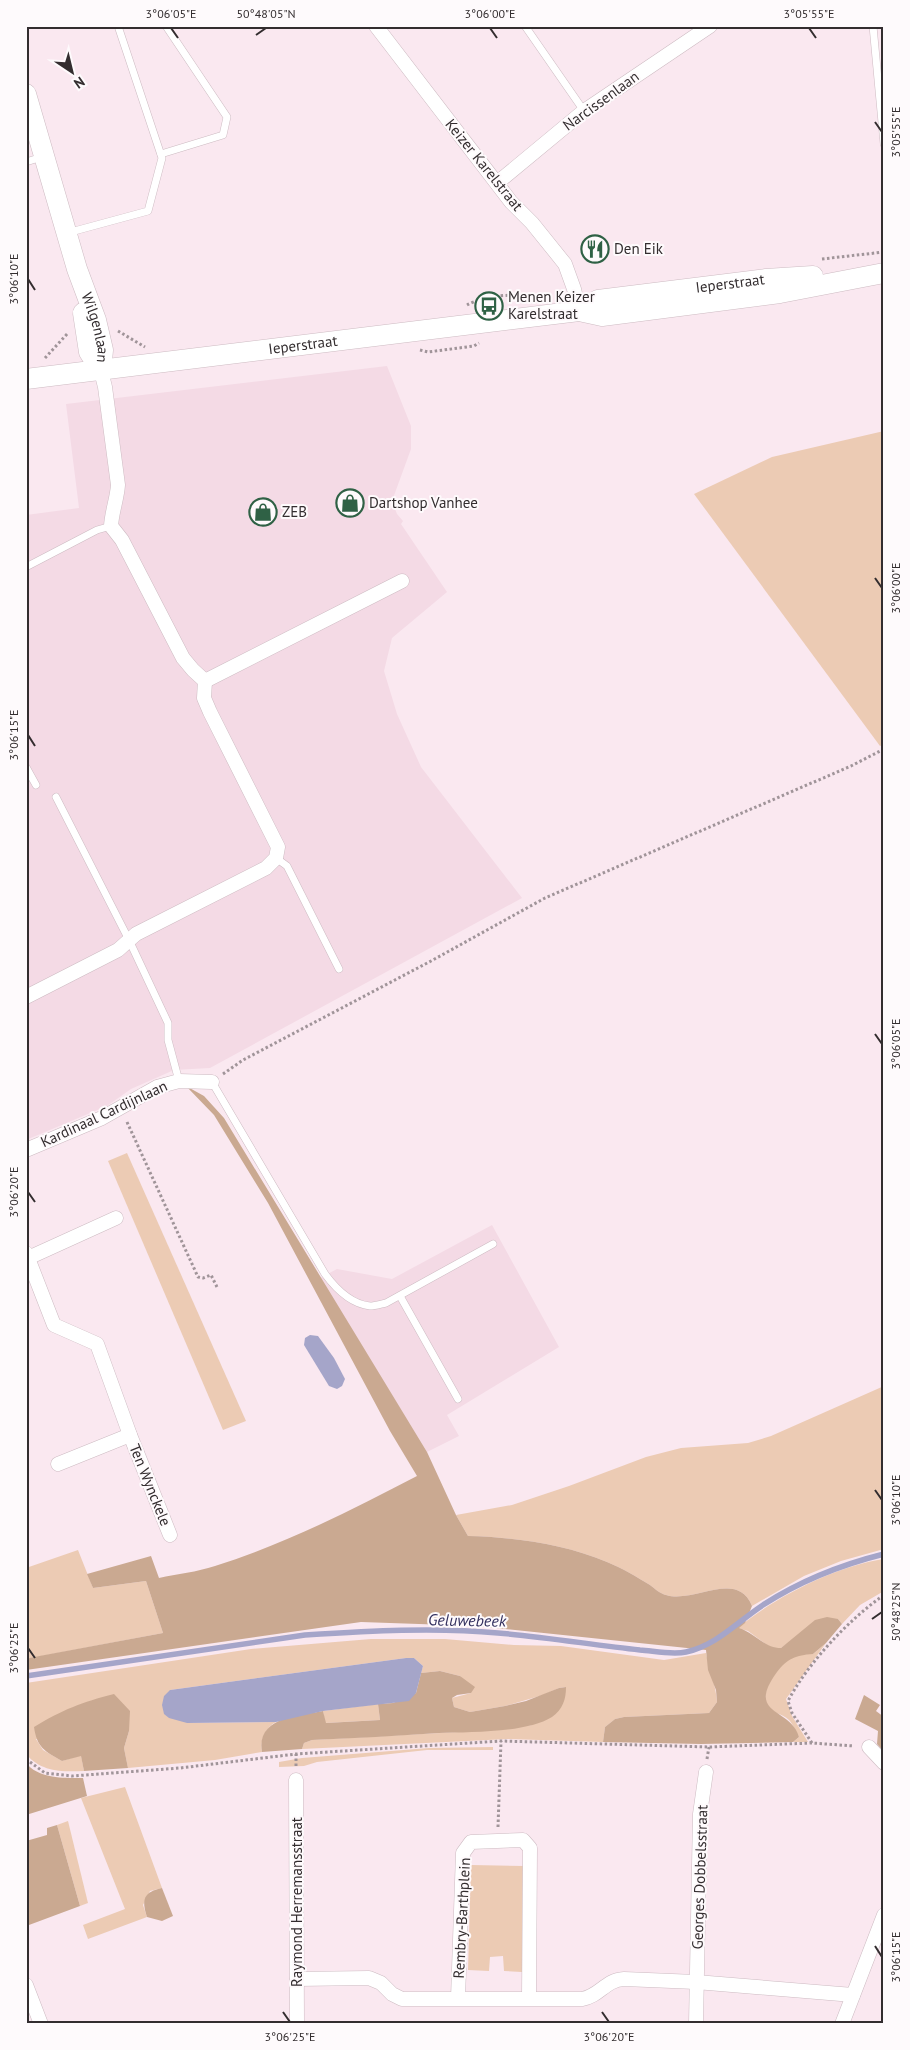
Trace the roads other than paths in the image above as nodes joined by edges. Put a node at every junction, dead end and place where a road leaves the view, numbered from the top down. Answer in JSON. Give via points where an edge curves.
{"nodes":[{"id":1,"x":118,"y":26,"type":"edge"},
{"id":2,"x":166,"y":26,"type":"edge"},
{"id":3,"x":376,"y":26,"type":"edge"},
{"id":4,"x":526,"y":26,"type":"edge"},
{"id":5,"x":710,"y":26,"type":"edge"},
{"id":6,"x":873,"y":26,"type":"edge"},
{"id":7,"x":26,"y":94,"type":"edge"},
{"id":8,"x":584,"y":111,"type":"junction"},
{"id":9,"x":884,"y":144,"type":"edge"},
{"id":10,"x":161,"y":154,"type":"junction"},
{"id":11,"x":36,"y":159,"type":"edge"},
{"id":12,"x":496,"y":182,"type":"junction"},
{"id":13,"x":67,"y":233,"type":"junction"},
{"id":14,"x":884,"y":272,"type":"edge"},
{"id":15,"x":579,"y":311,"type":"junction"},
{"id":16,"x":26,"y":379,"type":"edge"},
{"id":17,"x":103,"y":379,"type":"junction"},
{"id":18,"x":111,"y":526,"type":"junction"},
{"id":19,"x":26,"y":567,"type":"edge"},
{"id":20,"x":402,"y":581,"type":"dead end"},
{"id":21,"x":205,"y":681,"type":"junction"},
{"id":22,"x":26,"y":767,"type":"edge"},
{"id":23,"x":36,"y":785,"type":"dead end"},
{"id":24,"x":56,"y":798,"type":"dead end"},
{"id":25,"x":276,"y":858,"type":"junction"},
{"id":26,"x":130,"y":940,"type":"junction"},
{"id":27,"x":339,"y":970,"type":"dead end"},
{"id":28,"x":26,"y":997,"type":"edge"},
{"id":29,"x":179,"y":1081,"type":"junction"},
{"id":30,"x":212,"y":1082,"type":"joint"},
{"id":31,"x":26,"y":1150,"type":"edge"},
{"id":32,"x":116,"y":1218,"type":"dead end"},
{"id":33,"x":493,"y":1244,"type":"dead end"},
{"id":34,"x":27,"y":1256,"type":"edge"},
{"id":35,"x":400,"y":1296,"type":"junction"},
{"id":36,"x":458,"y":1399,"type":"dead end"},
{"id":37,"x":130,"y":1435,"type":"junction"},
{"id":38,"x":58,"y":1464,"type":"dead end"},
{"id":39,"x":170,"y":1535,"type":"dead end"},
{"id":40,"x":869,"y":1747,"type":"road end"},
{"id":41,"x":884,"y":1763,"type":"edge"},
{"id":42,"x":706,"y":1772,"type":"dead end"},
{"id":43,"x":296,"y":1780,"type":"dead end"},
{"id":44,"x":884,"y":1915,"type":"edge"},
{"id":45,"x":297,"y":1979,"type":"junction"},
{"id":46,"x":696,"y":1982,"type":"junction"},
{"id":47,"x":26,"y":1985,"type":"edge"},
{"id":48,"x":853,"y":1995,"type":"junction"},
{"id":49,"x":458,"y":1998,"type":"junction"},
{"id":50,"x":529,"y":1998,"type":"junction"},
{"id":51,"x":40,"y":2023,"type":"edge"},
{"id":52,"x":297,"y":2024,"type":"edge"},
{"id":53,"x":696,"y":2024,"type":"edge"},
{"id":54,"x":842,"y":2024,"type":"edge"}],
"edges":[{"from":1,"to":10,"type":"lane"},
{"from":2,"to":10,"type":"lane","via":[[227,117],[222,135]]},
{"from":3,"to":12,"type":"street","name":"Keizer Karelstraat"},
{"from":4,"to":8,"type":"lane"},
{"from":5,"to":8,"type":"street","name":"Narcissenlaan"},
{"from":6,"to":9,"type":"lane"},
{"from":7,"to":11,"type":"street","name":"Wilgenlaan"},
{"from":8,"to":12,"type":"street","name":"Narcissenlaan"},
{"from":10,"to":13,"type":"lane","via":[[148,211]]},
{"from":11,"to":13,"type":"street","name":"Wilgenlaan"},
{"from":12,"to":15,"type":"street","name":"Keizer Karelstraat","via":[[564,264]]},
{"from":13,"to":17,"type":"street","name":"Wilgenlaan","via":[[77,269],[87,344]]},
{"from":14,"to":15,"type":"street","name":"Ieperstraat","via":[[766,279],[598,300]]},
{"from":15,"to":17,"type":"street","name":"Ieperstraat"},
{"from":16,"to":17,"type":"street","name":"Ieperstraat"},
{"from":17,"to":18,"type":"street","via":[[118,485]]},
{"from":18,"to":19,"type":"lane"},
{"from":18,"to":21,"type":"street","via":[[122,540],[183,658]]},
{"from":20,"to":21,"type":"street"},
{"from":21,"to":25,"type":"street","via":[[204,698],[274,838],[278,847]]},
{"from":22,"to":23,"type":"lane"},
{"from":24,"to":26,"type":"lane"},
{"from":25,"to":26,"type":"street","via":[[266,868]]},
{"from":25,"to":27,"type":"lane","via":[[287,866]]},
{"from":26,"to":28,"type":"street","via":[[118,950]]},
{"from":26,"to":29,"type":"lane","via":[[168,1023],[168,1040]]},
{"from":29,"to":30,"type":"street","name":"Kardinaal Cardijnlaan"},
{"from":29,"to":31,"type":"street","name":"Kardinaal Cardijnlaan","via":[[157,1087],[102,1118]]},
{"from":30,"to":35,"type":"lane","via":[[333,1285],[342,1294],[370,1306]]},
{"from":32,"to":34,"type":"street","name":"Ten Wynckele"},
{"from":33,"to":35,"type":"lane"},
{"from":34,"to":37,"type":"street","name":"Ten Wynckele","via":[[54,1325],[97,1344]]},
{"from":35,"to":36,"type":"lane"},
{"from":37,"to":38,"type":"street","name":"Ten Wynckele"},
{"from":37,"to":39,"type":"street","name":"Ten Wynckele"},
{"from":40,"to":41,"type":"street"},
{"from":42,"to":46,"type":"street","name":"Georges Dobbelsstraat","via":[[700,1814]]},
{"from":43,"to":45,"type":"street","name":"Raymond Herremansstraat"},
{"from":44,"to":48,"type":"street"},
{"from":45,"to":49,"type":"street","name":"Rembry-Barthplein","via":[[369,1978],[402,1999]]},
{"from":45,"to":52,"type":"street","name":"Raymond Herremansstraat"},
{"from":46,"to":48,"type":"street"},
{"from":46,"to":50,"type":"street","name":"Rembry-Barthplein","via":[[613,1980],[591,1997]]},
{"from":46,"to":53,"type":"street","name":"Georges Dobbelsstraat"},
{"from":47,"to":51,"type":"street"},
{"from":48,"to":54,"type":"street"},
{"from":49,"to":50,"type":"street","name":"Rembry-Barthplein"},
{"from":49,"to":50,"type":"street","name":"Rembry-Barthplein","via":[[463,1853],[471,1842],[497,1840],[523,1840],[530,1848]]}]}
